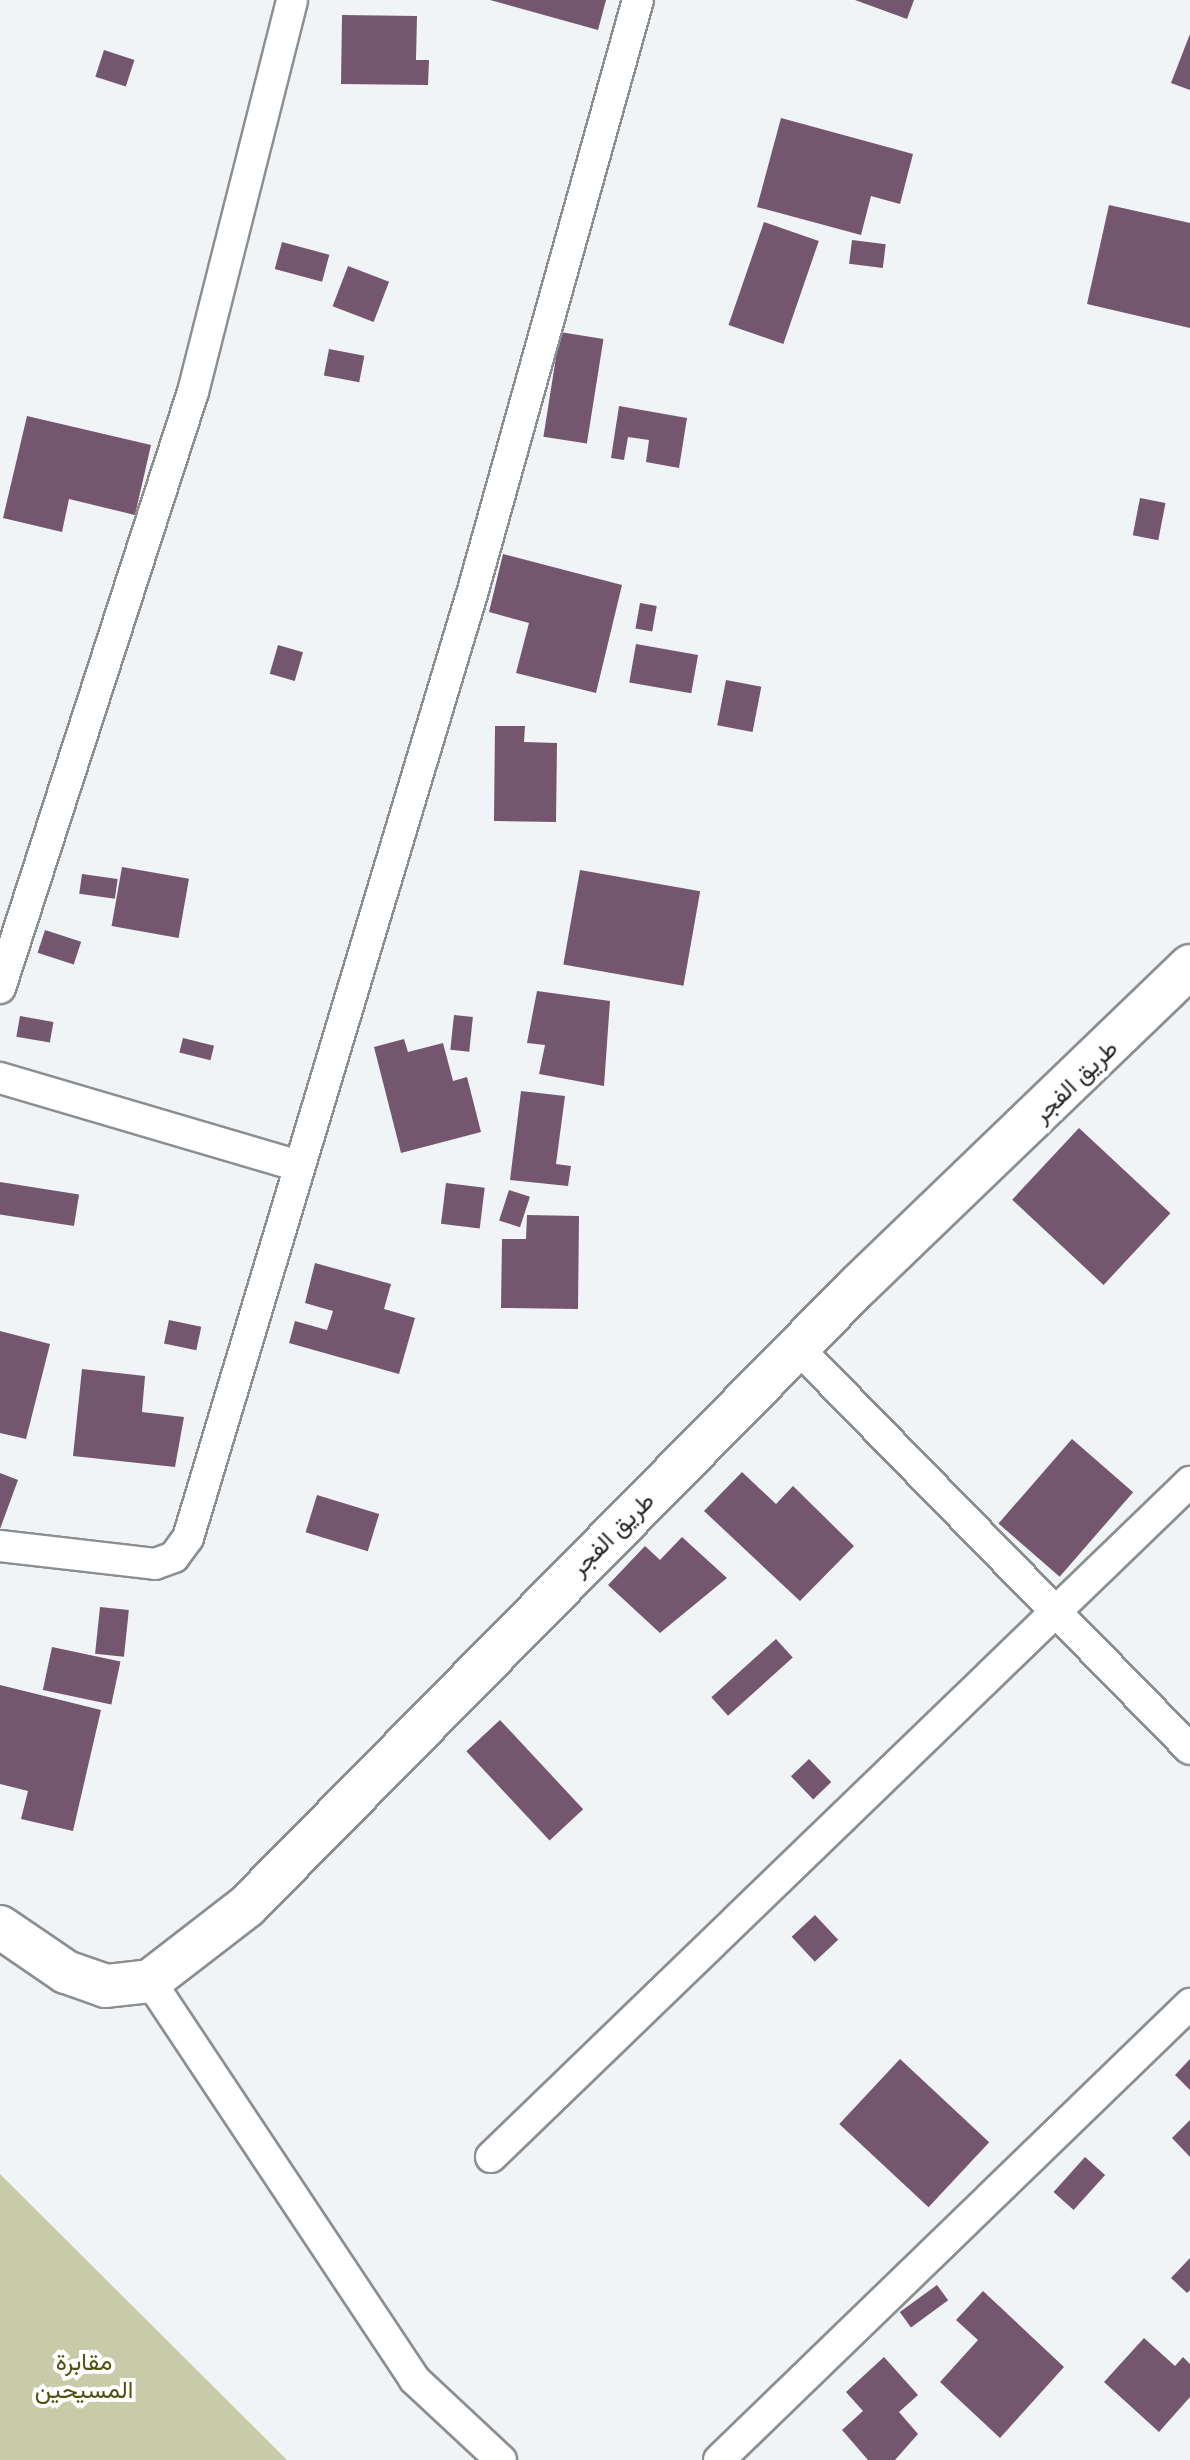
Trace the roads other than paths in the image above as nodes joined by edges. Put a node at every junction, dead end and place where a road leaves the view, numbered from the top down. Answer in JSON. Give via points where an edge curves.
{"nodes":[{"id":1,"x":292,"y":0,"type":"edge"},
{"id":2,"x":638,"y":0,"type":"edge"},
{"id":3,"x":1190,"y":966,"type":"edge"},
{"id":4,"x":0,"y":988,"type":"edge"},
{"id":5,"x":0,"y":1078,"type":"edge"},
{"id":6,"x":299,"y":1166,"type":"junction"},
{"id":7,"x":797,"y":1347,"type":"junction"},
{"id":8,"x":1190,"y":1482,"type":"edge"},
{"id":9,"x":0,"y":1546,"type":"edge"},
{"id":10,"x":1056,"y":1612,"type":"junction"},
{"id":11,"x":1190,"y":1749,"type":"edge"},
{"id":12,"x":0,"y":1927,"type":"edge"},
{"id":13,"x":150,"y":1981,"type":"junction"},
{"id":14,"x":1190,"y":2004,"type":"edge"},
{"id":15,"x":491,"y":2157,"type":"dead end"},
{"id":16,"x":501,"y":2460,"type":"edge"},
{"id":17,"x":719,"y":2460,"type":"edge"}],
"edges":[{"from":1,"to":4,"type":"street","via":[[193,392]]},
{"from":2,"to":6,"type":"street","via":[[472,594]]},
{"from":3,"to":7,"type":"street","name":"طريق الفجر"},
{"from":5,"to":6,"type":"street"},
{"from":6,"to":9,"type":"street","via":[[188,1538],[174,1557],[155,1564]]},
{"from":7,"to":10,"type":"street"},
{"from":7,"to":13,"type":"street","name":"طريق الفجر","via":[[357,1801],[247,1906]]},
{"from":8,"to":10,"type":"street"},
{"from":10,"to":11,"type":"street"},
{"from":10,"to":15,"type":"street"},
{"from":12,"to":13,"type":"street","via":[[93,1981]]},
{"from":13,"to":16,"type":"street","via":[[414,2379]]},
{"from":14,"to":17,"type":"street"}]}
